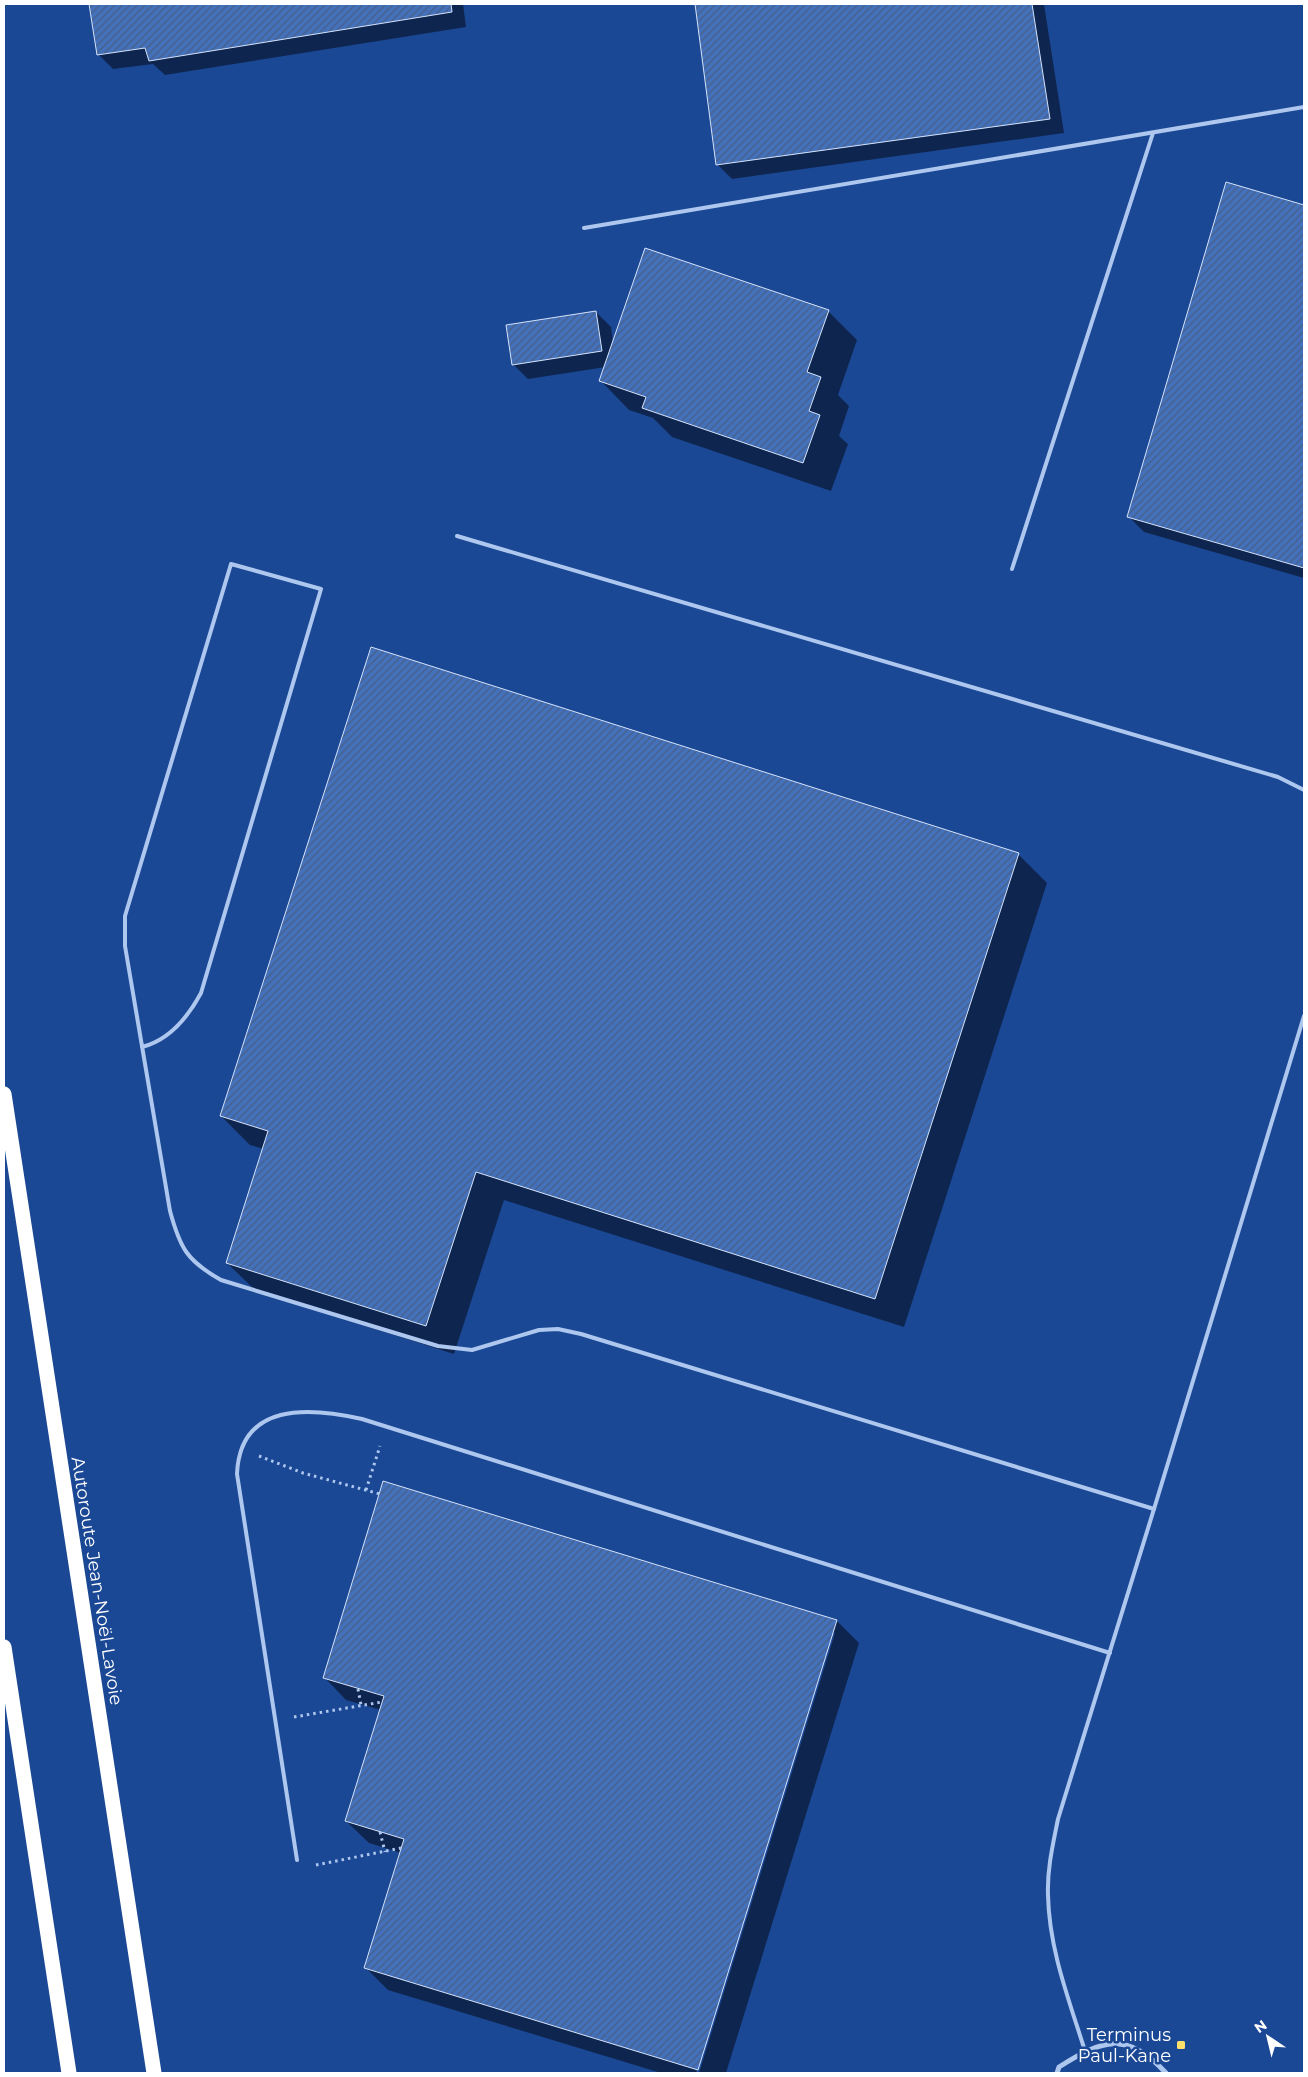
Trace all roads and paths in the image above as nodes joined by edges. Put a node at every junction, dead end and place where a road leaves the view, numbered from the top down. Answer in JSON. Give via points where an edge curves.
{"nodes":[{"id":1,"x":1304,"y":107,"type":"edge"},
{"id":2,"x":1153,"y":133,"type":"junction"},
{"id":3,"x":584,"y":228,"type":"dead end"},
{"id":4,"x":457,"y":536,"type":"dead end"},
{"id":5,"x":1012,"y":569,"type":"dead end"},
{"id":6,"x":1304,"y":790,"type":"edge"},
{"id":7,"x":1304,"y":1016,"type":"edge"},
{"id":8,"x":142,"y":1047,"type":"junction"},
{"id":9,"x":4,"y":1094,"type":"edge"},
{"id":10,"x":386,"y":1427,"type":"junction"},
{"id":11,"x":241,"y":1449,"type":"junction"},
{"id":12,"x":366,"y":1490,"type":"junction"},
{"id":13,"x":380,"y":1494,"type":"dead end"},
{"id":14,"x":1154,"y":1509,"type":"junction"},
{"id":15,"x":4,"y":1647,"type":"edge"},
{"id":16,"x":1110,"y":1653,"type":"junction"},
{"id":17,"x":358,"y":1689,"type":"dead end"},
{"id":18,"x":382,"y":1702,"type":"dead end"},
{"id":19,"x":361,"y":1705,"type":"junction"},
{"id":20,"x":276,"y":1720,"type":"junction"},
{"id":21,"x":380,"y":1832,"type":"dead end"},
{"id":22,"x":401,"y":1848,"type":"dead end"},
{"id":23,"x":385,"y":1852,"type":"junction"},
{"id":24,"x":297,"y":1860,"type":"joint"},
{"id":25,"x":1085,"y":2051,"type":"junction"},
{"id":26,"x":69,"y":2073,"type":"edge"},
{"id":27,"x":154,"y":2073,"type":"edge"},
{"id":28,"x":1057,"y":2073,"type":"edge"},
{"id":29,"x":1166,"y":2073,"type":"edge"}],
"edges":[{"from":1,"to":2,"type":"lane"},
{"from":2,"to":3,"type":"lane"},
{"from":2,"to":5,"type":"lane"},
{"from":4,"to":6,"type":"lane","via":[[1278,777]]},
{"from":7,"to":14,"type":"lane"},
{"from":8,"to":8,"type":"lane","via":[[125,946],[125,916],[231,564],[321,589],[201,993],[183,1021],[161,1040]]},
{"from":8,"to":14,"type":"lane","via":[[176,1234],[187,1254],[201,1269],[222,1280],[457,1350],[472,1350],[539,1330],[558,1329],[582,1334]]},
{"from":9,"to":27,"type":"highway","name":"Autoroute Jean-Noël-Lavoie"},
{"from":10,"to":11,"type":"lane","via":[[334,1412],[294,1413],[260,1424],[251,1431]]},
{"from":10,"to":12,"type":"path"},
{"from":10,"to":16,"type":"lane"},
{"from":11,"to":12,"type":"path","via":[[303,1473]]},
{"from":11,"to":20,"type":"lane","via":[[237,1474]]},
{"from":12,"to":13,"type":"path"},
{"from":14,"to":16,"type":"lane"},
{"from":15,"to":26,"type":"highway"},
{"from":16,"to":25,"type":"lane","via":[[1058,1819],[1048,1895],[1059,1969]]},
{"from":17,"to":19,"type":"path"},
{"from":18,"to":19,"type":"path"},
{"from":19,"to":20,"type":"path"},
{"from":20,"to":24,"type":"lane"},
{"from":21,"to":23,"type":"path"},
{"from":22,"to":23,"type":"path"},
{"from":23,"to":24,"type":"path","via":[[313,1866]]},
{"from":25,"to":28,"type":"street","via":[[1059,2067]]},
{"from":25,"to":29,"type":"street","via":[[1111,2043],[1126,2044],[1141,2051]]}]}
